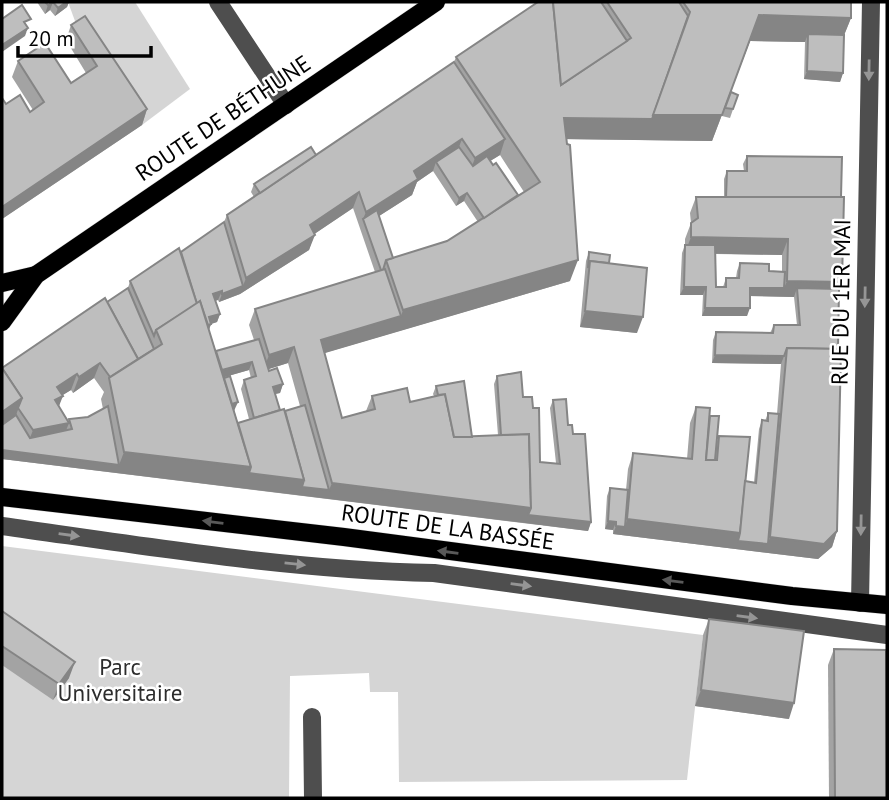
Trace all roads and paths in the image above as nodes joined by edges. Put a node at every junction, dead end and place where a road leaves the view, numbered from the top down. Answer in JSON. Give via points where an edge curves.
{"nodes":[{"id":1,"x":218,"y":2,"type":"edge"},
{"id":2,"x":436,"y":2,"type":"edge"},
{"id":3,"x":871,"y":2,"type":"edge"},
{"id":4,"x":286,"y":105,"type":"junction"},
{"id":5,"x":36,"y":275,"type":"junction"},
{"id":6,"x":2,"y":283,"type":"edge"},
{"id":7,"x":2,"y":322,"type":"edge"},
{"id":8,"x":2,"y":497,"type":"edge"},
{"id":9,"x":2,"y":526,"type":"edge"},
{"id":10,"x":860,"y":603,"type":"junction"},
{"id":11,"x":887,"y":605,"type":"edge"},
{"id":12,"x":887,"y":635,"type":"edge"},
{"id":13,"x":312,"y":717,"type":"dead end"},
{"id":14,"x":313,"y":798,"type":"edge"}],
"edges":[{"from":1,"to":4,"type":"street"},
{"from":2,"to":4,"type":"main road","name":"ROUTE DE BÉTHUNE"},
{"from":3,"to":10,"type":"street","name":"RUE DU 1ER MAI","one_way":true},
{"from":4,"to":5,"type":"main road","name":"ROUTE DE BÉTHUNE"},
{"from":5,"to":6,"type":"main road","name":"ROUTE DE BÉTHUNE"},
{"from":5,"to":7,"type":"main road","name":"ROUTE DE BÉTHUNE"},
{"from":10,"to":8,"type":"main road","name":"ROUTE DE LA BASSÉE","one_way":true},
{"from":9,"to":12,"type":"street","one_way":true,"via":[[367,572],[434,573]]},
{"from":10,"to":11,"type":"main road","name":"ROUTE DE LA BASSÉE"},
{"from":13,"to":14,"type":"street"}]}
